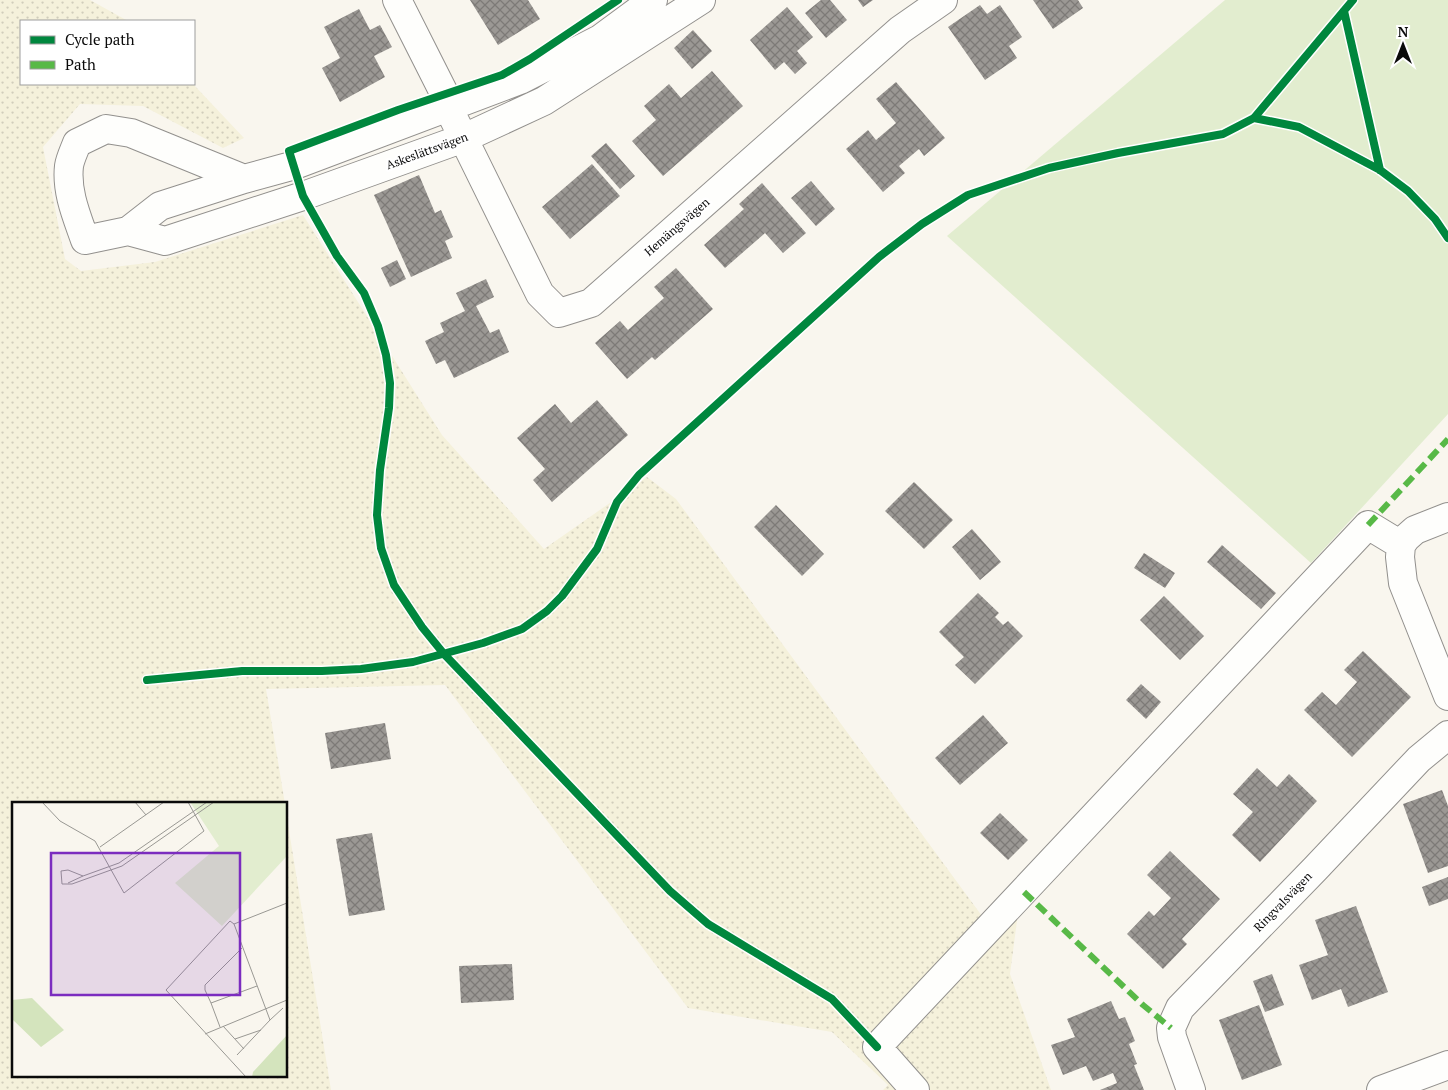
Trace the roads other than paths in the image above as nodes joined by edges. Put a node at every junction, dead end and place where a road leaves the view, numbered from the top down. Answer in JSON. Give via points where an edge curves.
{"nodes":[{"id":1,"x":398,"y":0,"type":"edge"},
{"id":2,"x":653,"y":0,"type":"edge"},
{"id":3,"x":702,"y":0,"type":"edge"},
{"id":4,"x":943,"y":0,"type":"edge"},
{"id":5,"x":448,"y":107,"type":"junction"},
{"id":6,"x":464,"y":138,"type":"junction"},
{"id":7,"x":244,"y":179,"type":"junction"},
{"id":8,"x":128,"y":231,"type":"junction"},
{"id":9,"x":1448,"y":517,"type":"edge"},
{"id":10,"x":1401,"y":545,"type":"junction"},
{"id":11,"x":1448,"y":696,"type":"edge"},
{"id":12,"x":1448,"y":735,"type":"edge"},
{"id":13,"x":1448,"y":1064,"type":"edge"},
{"id":14,"x":915,"y":1090,"type":"edge"},
{"id":15,"x":1191,"y":1090,"type":"edge"},
{"id":16,"x":1381,"y":1090,"type":"edge"}],
"edges":[{"from":1,"to":5,"type":"street"},
{"from":2,"to":5,"type":"street","name":"Askeslättsvägen","via":[[600,39],[520,80]]},
{"from":3,"to":6,"type":"street","name":"Askeslättsvägen","via":[[544,101]]},
{"from":4,"to":6,"type":"street","name":"Hemängsvägen","via":[[900,30],[591,303],[559,313],[540,294]]},
{"from":5,"to":6,"type":"street"},
{"from":5,"to":7,"type":"street","name":"Askeslättsvägen","via":[[295,165]]},
{"from":6,"to":8,"type":"street","name":"Askeslättsvägen","via":[[165,241]]},
{"from":7,"to":8,"type":"street","name":"Askeslättsvägen","via":[[160,206]]},
{"from":7,"to":8,"type":"street","name":"Askeslättsvägen","via":[[131,133],[106,129],[77,143],[69,165],[71,196],[85,240]]},
{"from":9,"to":10,"type":"street","via":[[1415,530]]},
{"from":10,"to":11,"type":"street","via":[[1403,583]]},
{"from":10,"to":14,"type":"street","via":[[1368,525],[877,1047]]},
{"from":12,"to":15,"type":"street","name":"Ringvalsvägen","via":[[1419,759],[1180,1008],[1171,1028],[1172,1038]]},
{"from":13,"to":16,"type":"street"}]}
